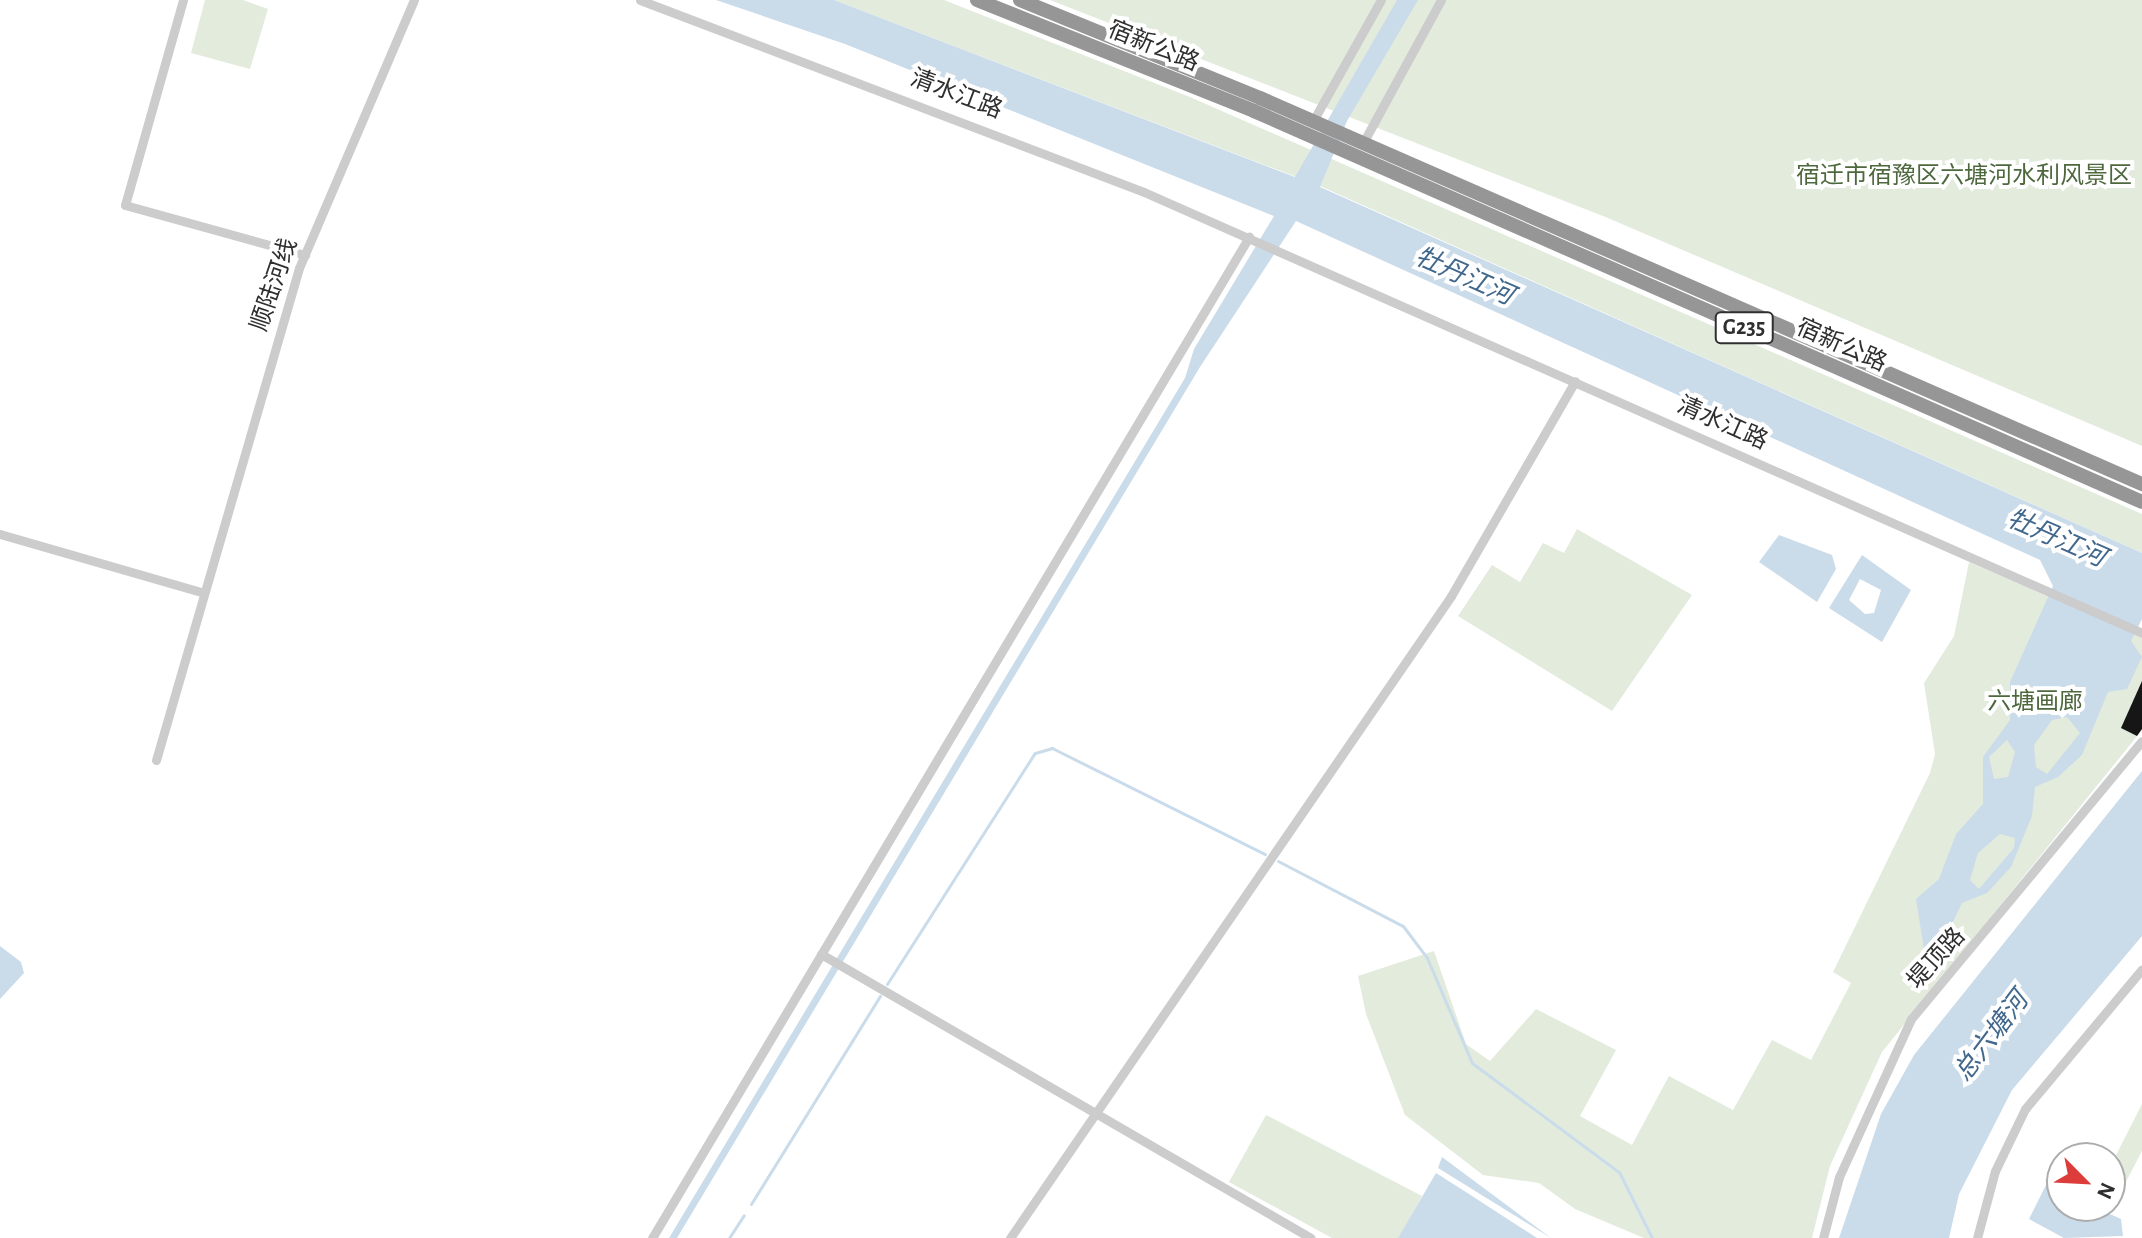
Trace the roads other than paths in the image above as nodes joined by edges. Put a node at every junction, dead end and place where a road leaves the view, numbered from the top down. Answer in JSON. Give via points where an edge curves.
{"nodes":[{"id":1,"x":183,"y":0,"type":"edge"},
{"id":2,"x":414,"y":0,"type":"edge"},
{"id":3,"x":640,"y":0,"type":"edge"},
{"id":4,"x":977,"y":0,"type":"edge"},
{"id":5,"x":1020,"y":0,"type":"edge"},
{"id":6,"x":1381,"y":0,"type":"edge"},
{"id":7,"x":1441,"y":0,"type":"edge"},
{"id":8,"x":1315,"y":127,"type":"junction"},
{"id":9,"x":1354,"y":145,"type":"junction"},
{"id":10,"x":1251,"y":238,"type":"junction"},
{"id":11,"x":305,"y":255,"type":"junction"},
{"id":12,"x":1575,"y":381,"type":"junction"},
{"id":13,"x":2142,"y":484,"type":"edge"},
{"id":14,"x":2142,"y":502,"type":"edge"},
{"id":15,"x":0,"y":534,"type":"edge"},
{"id":16,"x":204,"y":593,"type":"junction"},
{"id":17,"x":2142,"y":633,"type":"edge"},
{"id":18,"x":2142,"y":741,"type":"edge"},
{"id":19,"x":156,"y":760,"type":"dead end"},
{"id":20,"x":825,"y":956,"type":"junction"},
{"id":21,"x":2142,"y":969,"type":"edge"},
{"id":22,"x":1095,"y":1112,"type":"junction"},
{"id":23,"x":652,"y":1238,"type":"edge"},
{"id":24,"x":1010,"y":1238,"type":"edge"},
{"id":25,"x":1311,"y":1238,"type":"edge"},
{"id":26,"x":1823,"y":1238,"type":"edge"},
{"id":27,"x":1977,"y":1238,"type":"edge"}],
"edges":[{"from":1,"to":11,"type":"street","via":[[125,205]]},
{"from":2,"to":11,"type":"street","name":"顺陆河线"},
{"from":3,"to":10,"type":"street","name":"清水江路","via":[[1029,145]]},
{"from":4,"to":8,"type":"highway","name":"宿新公路"},
{"from":5,"to":8,"type":"highway","name":"宿新公路"},
{"from":6,"to":8,"type":"street"},
{"from":7,"to":9,"type":"street"},
{"from":8,"to":9,"type":"highway"},
{"from":9,"to":13,"type":"highway","name":"宿新公路","number":"G235"},
{"from":9,"to":14,"type":"highway","name":"宿新公路","number":"G235"},
{"from":10,"to":12,"type":"street","name":"清水江路"},
{"from":10,"to":20,"type":"street"},
{"from":11,"to":16,"type":"street","name":"顺陆河线"},
{"from":12,"to":17,"type":"street","name":"清水江路"},
{"from":12,"to":22,"type":"street","via":[[1451,596]]},
{"from":15,"to":16,"type":"street"},
{"from":16,"to":19,"type":"street","name":"顺陆河线"},
{"from":18,"to":26,"type":"street","name":"堤顶路","via":[[1911,1019],[1839,1177]]},
{"from":20,"to":22,"type":"street"},
{"from":20,"to":23,"type":"street"},
{"from":21,"to":27,"type":"street","via":[[2025,1109],[1995,1171]]},
{"from":22,"to":24,"type":"street"},
{"from":22,"to":25,"type":"street"}]}
